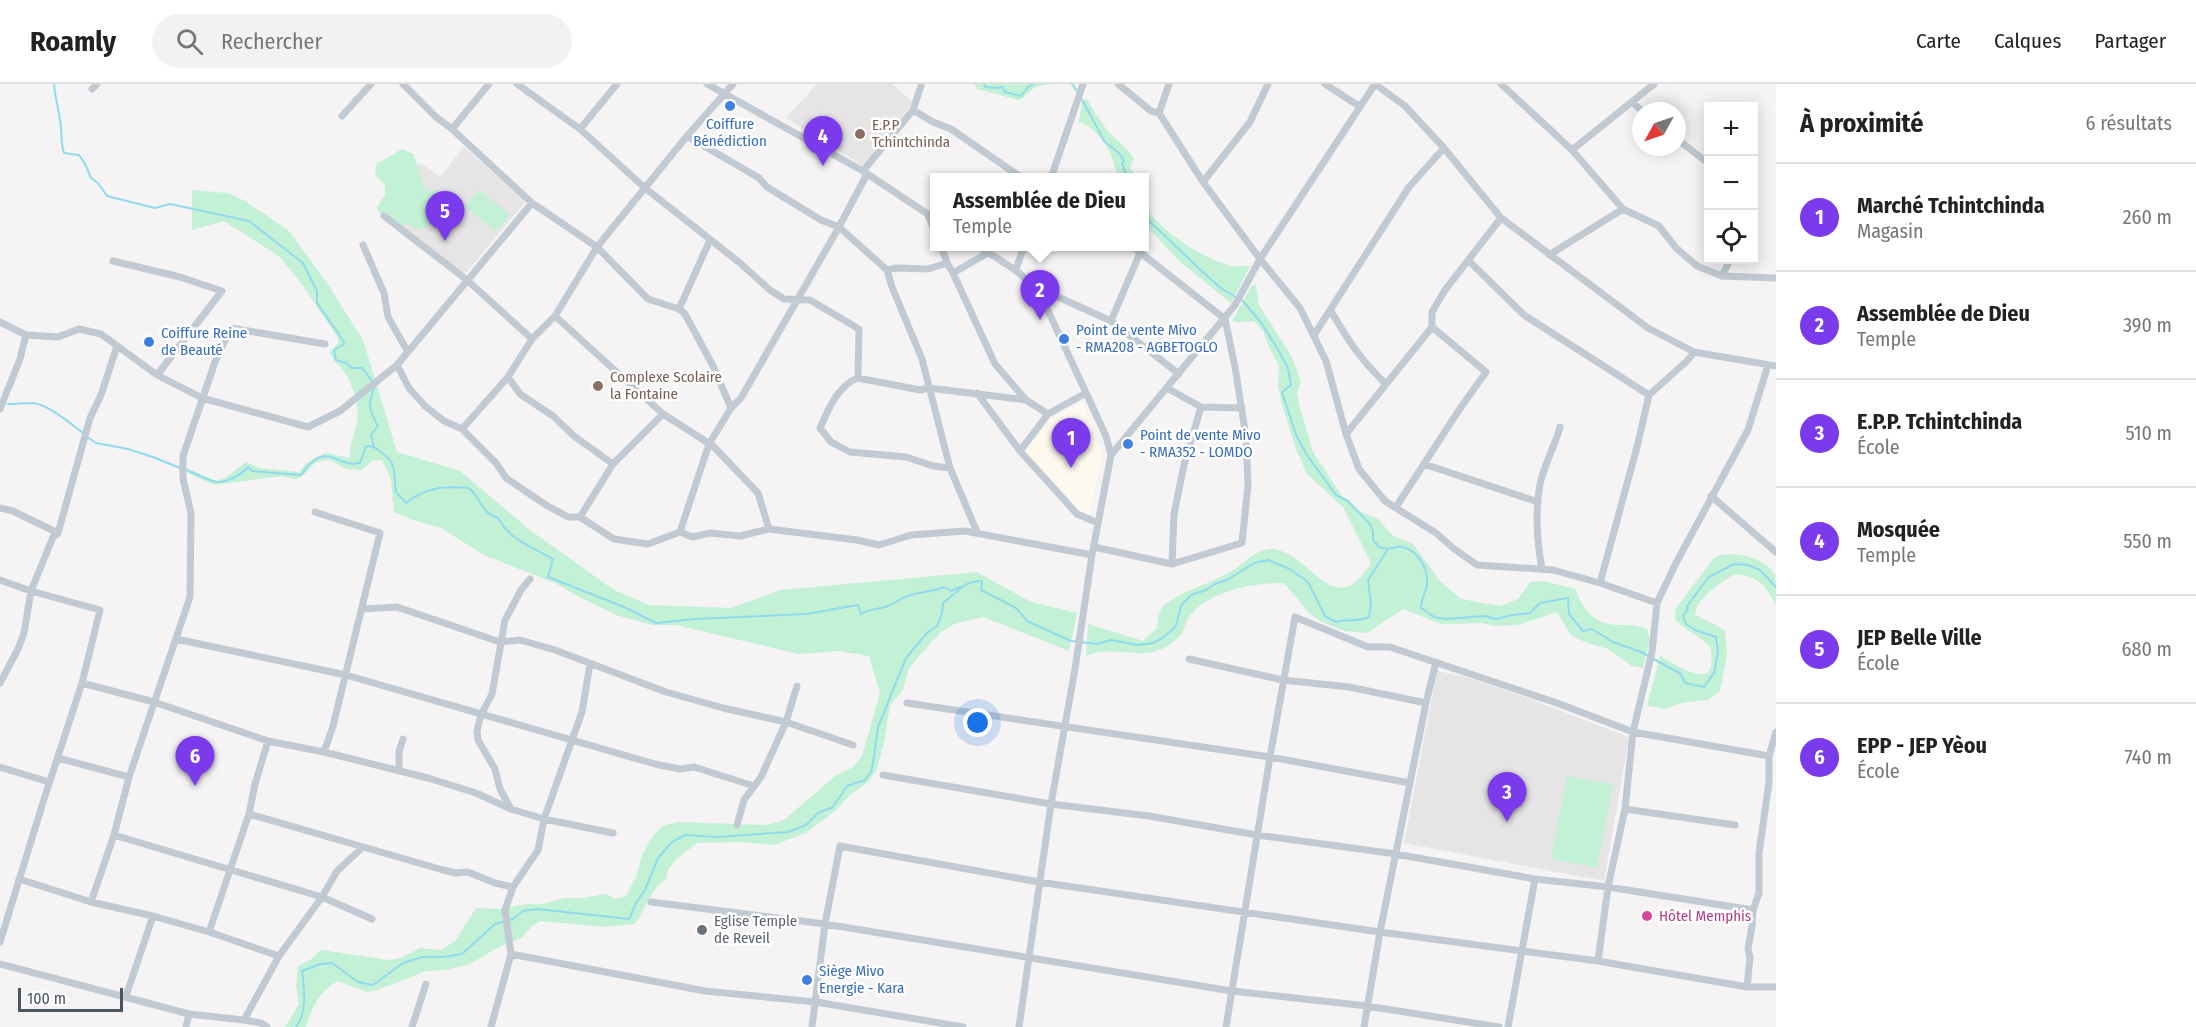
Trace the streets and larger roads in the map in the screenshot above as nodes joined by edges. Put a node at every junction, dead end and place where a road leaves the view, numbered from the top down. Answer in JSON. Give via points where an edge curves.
{"nodes":[{"id":1,"x":371,"y":84,"type":"edge"},
{"id":2,"x":404,"y":84,"type":"edge"},
{"id":3,"x":489,"y":84,"type":"edge"},
{"id":4,"x":517,"y":84,"type":"edge"},
{"id":5,"x":617,"y":84,"type":"edge"},
{"id":6,"x":707,"y":84,"type":"edge"},
{"id":7,"x":733,"y":84,"type":"edge"},
{"id":8,"x":1083,"y":84,"type":"edge"},
{"id":9,"x":1118,"y":84,"type":"edge"},
{"id":10,"x":1169,"y":84,"type":"edge"},
{"id":11,"x":1268,"y":84,"type":"edge"},
{"id":12,"x":1325,"y":84,"type":"edge"},
{"id":13,"x":1375,"y":84,"type":"edge"},
{"id":14,"x":1501,"y":84,"type":"edge"},
{"id":15,"x":1654,"y":84,"type":"edge"},
{"id":16,"x":921,"y":86,"type":"dead end"},
{"id":17,"x":724,"y":94,"type":"junction"},
{"id":18,"x":1632,"y":102,"type":"joint"},
{"id":19,"x":1359,"y":106,"type":"junction"},
{"id":20,"x":913,"y":110,"type":"junction"},
{"id":21,"x":1159,"y":113,"type":"junction"},
{"id":22,"x":342,"y":116,"type":"dead end"},
{"id":23,"x":452,"y":129,"type":"junction"},
{"id":24,"x":580,"y":129,"type":"junction"},
{"id":25,"x":687,"y":136,"type":"junction"},
{"id":26,"x":1686,"y":146,"type":"edge"},
{"id":27,"x":1444,"y":148,"type":"junction"},
{"id":28,"x":1572,"y":150,"type":"junction"},
{"id":29,"x":1704,"y":160,"type":"edge"},
{"id":30,"x":865,"y":173,"type":"junction"},
{"id":31,"x":1016,"y":173,"type":"edge"},
{"id":32,"x":1052,"y":173,"type":"edge"},
{"id":33,"x":1203,"y":182,"type":"junction"},
{"id":34,"x":645,"y":189,"type":"junction"},
{"id":35,"x":532,"y":203,"type":"junction"},
{"id":36,"x":1623,"y":209,"type":"junction"},
{"id":37,"x":927,"y":214,"type":"junction"},
{"id":38,"x":384,"y":216,"type":"dead end"},
{"id":39,"x":930,"y":216,"type":"edge"},
{"id":40,"x":1501,"y":218,"type":"junction"},
{"id":41,"x":930,"y":221,"type":"edge"},
{"id":42,"x":839,"y":227,"type":"junction"},
{"id":43,"x":710,"y":240,"type":"junction"},
{"id":44,"x":363,"y":245,"type":"dead end"},
{"id":45,"x":597,"y":247,"type":"junction"},
{"id":46,"x":942,"y":251,"type":"edge"},
{"id":47,"x":984,"y":251,"type":"edge"},
{"id":48,"x":1022,"y":251,"type":"edge"},
{"id":49,"x":1138,"y":251,"type":"edge"},
{"id":50,"x":1140,"y":253,"type":"junction"},
{"id":51,"x":988,"y":254,"type":"junction"},
{"id":52,"x":1549,"y":255,"type":"junction"},
{"id":53,"x":1260,"y":259,"type":"junction"},
{"id":54,"x":113,"y":261,"type":"dead end"},
{"id":55,"x":1469,"y":261,"type":"junction"},
{"id":56,"x":946,"y":263,"type":"junction"},
{"id":57,"x":1728,"y":264,"type":"edge"},
{"id":58,"x":1016,"y":269,"type":"junction"},
{"id":59,"x":887,"y":270,"type":"junction"},
{"id":60,"x":953,"y":273,"type":"junction"},
{"id":61,"x":1722,"y":276,"type":"junction"},
{"id":62,"x":1776,"y":278,"type":"edge"},
{"id":63,"x":467,"y":280,"type":"junction"},
{"id":64,"x":1034,"y":286,"type":"junction"},
{"id":65,"x":798,"y":301,"type":"junction"},
{"id":66,"x":680,"y":309,"type":"junction"},
{"id":67,"x":1331,"y":311,"type":"junction"},
{"id":68,"x":555,"y":315,"type":"junction"},
{"id":69,"x":1225,"y":319,"type":"junction"},
{"id":70,"x":1111,"y":321,"type":"junction"},
{"id":71,"x":0,"y":322,"type":"edge"},
{"id":72,"x":1432,"y":327,"type":"junction"},
{"id":73,"x":26,"y":335,"type":"junction"},
{"id":74,"x":1314,"y":335,"type":"junction"},
{"id":75,"x":532,"y":339,"type":"junction"},
{"id":76,"x":326,"y":344,"type":"dead end"},
{"id":77,"x":117,"y":346,"type":"junction"},
{"id":78,"x":408,"y":352,"type":"junction"},
{"id":79,"x":1694,"y":352,"type":"junction"},
{"id":80,"x":397,"y":364,"type":"junction"},
{"id":81,"x":1768,"y":365,"type":"junction"},
{"id":82,"x":1776,"y":366,"type":"edge"},
{"id":83,"x":1179,"y":374,"type":"junction"},
{"id":84,"x":157,"y":375,"type":"junction"},
{"id":85,"x":508,"y":377,"type":"junction"},
{"id":86,"x":858,"y":378,"type":"junction"},
{"id":87,"x":1386,"y":384,"type":"junction"},
{"id":88,"x":929,"y":388,"type":"junction"},
{"id":89,"x":1167,"y":388,"type":"junction"},
{"id":90,"x":977,"y":393,"type":"junction"},
{"id":91,"x":1086,"y":393,"type":"junction"},
{"id":92,"x":1649,"y":395,"type":"junction"},
{"id":93,"x":202,"y":398,"type":"junction"},
{"id":94,"x":1026,"y":400,"type":"junction"},
{"id":95,"x":1201,"y":407,"type":"junction"},
{"id":96,"x":731,"y":408,"type":"junction"},
{"id":97,"x":1242,"y":408,"type":"junction"},
{"id":98,"x":0,"y":409,"type":"edge"},
{"id":99,"x":663,"y":414,"type":"junction"},
{"id":100,"x":1048,"y":414,"type":"junction"},
{"id":101,"x":1560,"y":427,"type":"dead end"},
{"id":102,"x":462,"y":429,"type":"junction"},
{"id":103,"x":1347,"y":434,"type":"junction"},
{"id":104,"x":709,"y":444,"type":"junction"},
{"id":105,"x":1020,"y":451,"type":"junction"},
{"id":106,"x":1111,"y":455,"type":"junction"},
{"id":107,"x":613,"y":464,"type":"junction"},
{"id":108,"x":1424,"y":464,"type":"junction"},
{"id":109,"x":950,"y":468,"type":"junction"},
{"id":110,"x":1711,"y":496,"type":"junction"},
{"id":111,"x":1538,"y":502,"type":"junction"},
{"id":112,"x":1396,"y":507,"type":"junction"},
{"id":113,"x":0,"y":508,"type":"edge"},
{"id":114,"x":315,"y":512,"type":"dead end"},
{"id":115,"x":580,"y":517,"type":"junction"},
{"id":116,"x":1098,"y":523,"type":"junction"},
{"id":117,"x":769,"y":529,"type":"junction"},
{"id":118,"x":680,"y":532,"type":"junction"},
{"id":119,"x":977,"y":532,"type":"junction"},
{"id":120,"x":58,"y":533,"type":"junction"},
{"id":121,"x":1093,"y":551,"type":"junction"},
{"id":122,"x":1776,"y":552,"type":"edge"},
{"id":123,"x":1172,"y":564,"type":"junction"},
{"id":124,"x":1542,"y":569,"type":"junction"},
{"id":125,"x":530,"y":579,"type":"dead end"},
{"id":126,"x":0,"y":580,"type":"edge"},
{"id":127,"x":1600,"y":583,"type":"junction"},
{"id":128,"x":31,"y":591,"type":"junction"},
{"id":129,"x":1657,"y":603,"type":"junction"},
{"id":130,"x":363,"y":609,"type":"junction"},
{"id":131,"x":176,"y":639,"type":"junction"},
{"id":132,"x":500,"y":642,"type":"junction"},
{"id":133,"x":1189,"y":659,"type":"dead end"},
{"id":134,"x":1436,"y":662,"type":"junction"},
{"id":135,"x":590,"y":664,"type":"junction"},
{"id":136,"x":2,"y":671,"type":"edge"},
{"id":137,"x":346,"y":675,"type":"junction"},
{"id":138,"x":1283,"y":680,"type":"junction"},
{"id":139,"x":0,"y":683,"type":"edge"},
{"id":140,"x":82,"y":683,"type":"junction"},
{"id":141,"x":797,"y":686,"type":"dead end"},
{"id":142,"x":154,"y":702,"type":"junction"},
{"id":143,"x":907,"y":703,"type":"dead end"},
{"id":144,"x":1426,"y":703,"type":"junction"},
{"id":145,"x":481,"y":715,"type":"junction"},
{"id":146,"x":786,"y":722,"type":"junction"},
{"id":147,"x":1066,"y":726,"type":"junction"},
{"id":148,"x":1634,"y":732,"type":"junction"},
{"id":149,"x":1776,"y":732,"type":"edge"},
{"id":150,"x":403,"y":739,"type":"dead end"},
{"id":151,"x":571,"y":740,"type":"junction"},
{"id":152,"x":268,"y":741,"type":"junction"},
{"id":153,"x":854,"y":745,"type":"dead end"},
{"id":154,"x":324,"y":752,"type":"junction"},
{"id":155,"x":1769,"y":756,"type":"junction"},
{"id":156,"x":1270,"y":757,"type":"junction"},
{"id":157,"x":58,"y":758,"type":"junction"},
{"id":158,"x":0,"y":767,"type":"edge"},
{"id":159,"x":399,"y":771,"type":"junction"},
{"id":160,"x":883,"y":775,"type":"dead end"},
{"id":161,"x":129,"y":777,"type":"junction"},
{"id":162,"x":49,"y":782,"type":"junction"},
{"id":163,"x":1410,"y":783,"type":"junction"},
{"id":164,"x":754,"y":786,"type":"junction"},
{"id":165,"x":1051,"y":804,"type":"junction"},
{"id":166,"x":511,"y":809,"type":"junction"},
{"id":167,"x":1625,"y":809,"type":"junction"},
{"id":168,"x":249,"y":814,"type":"junction"},
{"id":169,"x":544,"y":819,"type":"junction"},
{"id":170,"x":737,"y":825,"type":"dead end"},
{"id":171,"x":1735,"y":825,"type":"dead end"},
{"id":172,"x":613,"y":833,"type":"dead end"},
{"id":173,"x":114,"y":835,"type":"junction"},
{"id":174,"x":1257,"y":835,"type":"junction"},
{"id":175,"x":363,"y":848,"type":"junction"},
{"id":176,"x":1396,"y":854,"type":"junction"},
{"id":177,"x":229,"y":870,"type":"junction"},
{"id":178,"x":19,"y":879,"type":"junction"},
{"id":179,"x":1535,"y":879,"type":"junction"},
{"id":180,"x":1039,"y":882,"type":"junction"},
{"id":181,"x":513,"y":887,"type":"junction"},
{"id":182,"x":1608,"y":887,"type":"junction"},
{"id":183,"x":322,"y":897,"type":"junction"},
{"id":184,"x":91,"y":902,"type":"junction"},
{"id":185,"x":651,"y":902,"type":"dead end"},
{"id":186,"x":1753,"y":910,"type":"junction"},
{"id":187,"x":1244,"y":912,"type":"junction"},
{"id":188,"x":153,"y":916,"type":"junction"},
{"id":189,"x":372,"y":919,"type":"dead end"},
{"id":190,"x":825,"y":924,"type":"junction"},
{"id":191,"x":209,"y":932,"type":"junction"},
{"id":192,"x":1380,"y":932,"type":"junction"},
{"id":193,"x":0,"y":942,"type":"edge"},
{"id":194,"x":1522,"y":951,"type":"junction"},
{"id":195,"x":511,"y":954,"type":"junction"},
{"id":196,"x":279,"y":956,"type":"junction"},
{"id":197,"x":1030,"y":958,"type":"junction"},
{"id":198,"x":1598,"y":960,"type":"junction"},
{"id":199,"x":0,"y":964,"type":"edge"},
{"id":200,"x":426,"y":984,"type":"dead end"},
{"id":201,"x":1747,"y":987,"type":"junction"},
{"id":202,"x":1776,"y":987,"type":"edge"},
{"id":203,"x":1232,"y":991,"type":"junction"},
{"id":204,"x":126,"y":996,"type":"junction"},
{"id":205,"x":816,"y":1002,"type":"junction"},
{"id":206,"x":1367,"y":1006,"type":"junction"},
{"id":207,"x":189,"y":1014,"type":"junction"},
{"id":208,"x":244,"y":1020,"type":"junction"},
{"id":209,"x":186,"y":1027,"type":"edge"},
{"id":210,"x":267,"y":1027,"type":"edge"},
{"id":211,"x":412,"y":1027,"type":"edge"},
{"id":212,"x":491,"y":1027,"type":"edge"},
{"id":213,"x":812,"y":1027,"type":"edge"},
{"id":214,"x":963,"y":1027,"type":"edge"},
{"id":215,"x":1019,"y":1027,"type":"edge"},
{"id":216,"x":1226,"y":1027,"type":"edge"},
{"id":217,"x":1364,"y":1027,"type":"edge"},
{"id":218,"x":1499,"y":1027,"type":"edge"},
{"id":219,"x":1508,"y":1027,"type":"edge"}],
"edges":[{"from":1,"to":22,"type":"street"},
{"from":2,"to":23,"type":"street"},
{"from":3,"to":23,"type":"street"},
{"from":4,"to":24,"type":"street"},
{"from":5,"to":24,"type":"street"},
{"from":6,"to":17,"type":"street"},
{"from":7,"to":17,"type":"street"},
{"from":8,"to":32,"type":"street"},
{"from":9,"to":21,"type":"street"},
{"from":10,"to":21,"type":"street"},
{"from":11,"to":33,"type":"street","via":[[1250,122]]},
{"from":12,"to":19,"type":"street"},
{"from":13,"to":19,"type":"street"},
{"from":13,"to":27,"type":"street","via":[[1405,106]]},
{"from":14,"to":28,"type":"street"},
{"from":15,"to":18,"type":"street"},
{"from":16,"to":20,"type":"street"},
{"from":17,"to":25,"type":"street"},
{"from":17,"to":30,"type":"street"},
{"from":18,"to":28,"type":"street"},
{"from":19,"to":53,"type":"street"},
{"from":20,"to":30,"type":"street"},
{"from":20,"to":31,"type":"street","via":[[951,129]]},
{"from":21,"to":33,"type":"street"},
{"from":23,"to":35,"type":"street"},
{"from":24,"to":34,"type":"street"},
{"from":25,"to":34,"type":"street"},
{"from":25,"to":42,"type":"street","via":[[759,178],[767,188]]},
{"from":26,"to":29,"type":"street"},
{"from":27,"to":40,"type":"street"},
{"from":27,"to":67,"type":"street","via":[[1409,187]]},
{"from":28,"to":36,"type":"street"},
{"from":30,"to":37,"type":"street"},
{"from":30,"to":42,"type":"street"},
{"from":33,"to":53,"type":"street"},
{"from":34,"to":43,"type":"street"},
{"from":34,"to":45,"type":"street"},
{"from":35,"to":45,"type":"street"},
{"from":35,"to":63,"type":"street"},
{"from":36,"to":52,"type":"street"},
{"from":36,"to":61,"type":"street","via":[[1659,226],[1697,266]]},
{"from":37,"to":39,"type":"street"},
{"from":37,"to":41,"type":"street"},
{"from":38,"to":63,"type":"street"},
{"from":40,"to":52,"type":"street"},
{"from":40,"to":55,"type":"street"},
{"from":42,"to":59,"type":"street"},
{"from":42,"to":65,"type":"street"},
{"from":43,"to":65,"type":"street","via":[[770,290],[784,299]]},
{"from":43,"to":66,"type":"street"},
{"from":44,"to":78,"type":"street","via":[[384,293],[388,317]]},
{"from":45,"to":66,"type":"street","via":[[648,299]]},
{"from":45,"to":68,"type":"street"},
{"from":46,"to":56,"type":"street"},
{"from":47,"to":51,"type":"street"},
{"from":48,"to":58,"type":"street"},
{"from":49,"to":50,"type":"street"},
{"from":50,"to":69,"type":"street"},
{"from":50,"to":70,"type":"street"},
{"from":51,"to":58,"type":"street"},
{"from":51,"to":60,"type":"street"},
{"from":52,"to":79,"type":"street","via":[[1648,328]]},
{"from":53,"to":69,"type":"street"},
{"from":53,"to":74,"type":"street","via":[[1300,308]]},
{"from":54,"to":84,"type":"street","via":[[222,291]]},
{"from":55,"to":72,"type":"street","via":[[1432,312]]},
{"from":55,"to":92,"type":"street","via":[[1524,315]]},
{"from":56,"to":59,"type":"street","via":[[928,269]]},
{"from":56,"to":60,"type":"street"},
{"from":57,"to":61,"type":"street"},
{"from":58,"to":64,"type":"street"},
{"from":59,"to":88,"type":"street","via":[[922,359]]},
{"from":60,"to":94,"type":"street","via":[[996,364]]},
{"from":61,"to":62,"type":"street"},
{"from":63,"to":75,"type":"street"},
{"from":63,"to":78,"type":"street"},
{"from":64,"to":70,"type":"street"},
{"from":64,"to":91,"type":"street"},
{"from":65,"to":86,"type":"street","via":[[810,300],[859,328]]},
{"from":65,"to":96,"type":"street","via":[[741,398]]},
{"from":66,"to":96,"type":"street","via":[[713,366]]},
{"from":67,"to":74,"type":"street"},
{"from":67,"to":87,"type":"street","via":[[1351,346]]},
{"from":68,"to":75,"type":"street"},
{"from":68,"to":99,"type":"street"},
{"from":69,"to":83,"type":"street"},
{"from":69,"to":97,"type":"street"},
{"from":70,"to":83,"type":"street"},
{"from":71,"to":73,"type":"street"},
{"from":72,"to":87,"type":"street"},
{"from":72,"to":108,"type":"street","via":[[1486,372]]},
{"from":73,"to":77,"type":"street","via":[[58,336],[79,329],[101,334]]},
{"from":73,"to":98,"type":"street"},
{"from":74,"to":103,"type":"street","via":[[1326,361]]},
{"from":75,"to":85,"type":"street"},
{"from":76,"to":93,"type":"street","via":[[231,328]]},
{"from":77,"to":84,"type":"street"},
{"from":77,"to":120,"type":"street","via":[[90,418]]},
{"from":78,"to":80,"type":"street"},
{"from":79,"to":81,"type":"street"},
{"from":79,"to":92,"type":"street"},
{"from":80,"to":93,"type":"street","via":[[340,411],[308,427]]},
{"from":80,"to":102,"type":"street","via":[[408,388],[425,406]]},
{"from":81,"to":82,"type":"street"},
{"from":81,"to":110,"type":"street","via":[[1748,430]]},
{"from":83,"to":89,"type":"street"},
{"from":84,"to":93,"type":"street"},
{"from":85,"to":102,"type":"street"},
{"from":85,"to":107,"type":"street","via":[[520,394]]},
{"from":86,"to":88,"type":"street","via":[[920,390]]},
{"from":86,"to":109,"type":"street","via":[[850,381],[829,408],[820,428],[831,442],[850,452]]},
{"from":87,"to":103,"type":"street"},
{"from":88,"to":90,"type":"street"},
{"from":88,"to":109,"type":"street"},
{"from":89,"to":95,"type":"street"},
{"from":89,"to":106,"type":"street"},
{"from":90,"to":94,"type":"street"},
{"from":90,"to":105,"type":"street"},
{"from":91,"to":100,"type":"street"},
{"from":91,"to":106,"type":"street"},
{"from":92,"to":127,"type":"street"},
{"from":93,"to":131,"type":"street","via":[[183,456],[191,513],[190,597]]},
{"from":94,"to":100,"type":"street"},
{"from":95,"to":97,"type":"street"},
{"from":95,"to":123,"type":"street","via":[[1174,514]]},
{"from":96,"to":104,"type":"street"},
{"from":97,"to":123,"type":"street","via":[[1248,485],[1242,543]]},
{"from":99,"to":104,"type":"street"},
{"from":99,"to":107,"type":"street"},
{"from":100,"to":105,"type":"street"},
{"from":101,"to":111,"type":"street"},
{"from":102,"to":115,"type":"street","via":[[506,478],[568,516]]},
{"from":103,"to":112,"type":"street","via":[[1359,469],[1385,501]]},
{"from":104,"to":117,"type":"street","via":[[758,493]]},
{"from":104,"to":118,"type":"street"},
{"from":105,"to":116,"type":"street","via":[[1077,514]]},
{"from":106,"to":116,"type":"street"},
{"from":107,"to":115,"type":"street"},
{"from":108,"to":111,"type":"street"},
{"from":108,"to":112,"type":"street"},
{"from":109,"to":119,"type":"street"},
{"from":110,"to":122,"type":"street"},
{"from":110,"to":129,"type":"street"},
{"from":111,"to":124,"type":"street"},
{"from":112,"to":124,"type":"street","via":[[1477,565]]},
{"from":113,"to":120,"type":"street"},
{"from":114,"to":130,"type":"street","via":[[380,533]]},
{"from":115,"to":118,"type":"street","via":[[614,539],[648,544]]},
{"from":116,"to":121,"type":"street"},
{"from":117,"to":118,"type":"street","via":[[740,536],[710,533],[692,537]]},
{"from":117,"to":119,"type":"street","via":[[879,545],[911,535]]},
{"from":119,"to":121,"type":"street"},
{"from":120,"to":128,"type":"street"},
{"from":121,"to":123,"type":"street"},
{"from":121,"to":147,"type":"street"},
{"from":124,"to":127,"type":"street"},
{"from":125,"to":132,"type":"street","via":[[506,620]]},
{"from":126,"to":128,"type":"street"},
{"from":127,"to":129,"type":"street"},
{"from":128,"to":136,"type":"street","via":[[24,633]]},
{"from":128,"to":140,"type":"street","via":[[100,610]]},
{"from":129,"to":148,"type":"street","via":[[1650,666]]},
{"from":130,"to":132,"type":"street","via":[[397,608]]},
{"from":130,"to":137,"type":"street"},
{"from":131,"to":137,"type":"street"},
{"from":131,"to":142,"type":"street"},
{"from":132,"to":135,"type":"street","via":[[520,640]]},
{"from":132,"to":145,"type":"street","via":[[492,694]]},
{"from":133,"to":138,"type":"street"},
{"from":134,"to":138,"type":"street","via":[[1390,647],[1368,647],[1295,617]]},
{"from":134,"to":144,"type":"street"},
{"from":134,"to":148,"type":"street"},
{"from":135,"to":146,"type":"street","via":[[666,692]]},
{"from":135,"to":151,"type":"street","via":[[582,712]]},
{"from":136,"to":139,"type":"street"},
{"from":137,"to":145,"type":"street"},
{"from":137,"to":154,"type":"street"},
{"from":138,"to":144,"type":"street","via":[[1349,687]]},
{"from":138,"to":156,"type":"street"},
{"from":140,"to":142,"type":"street"},
{"from":140,"to":157,"type":"street"},
{"from":141,"to":146,"type":"street"},
{"from":142,"to":152,"type":"street"},
{"from":142,"to":161,"type":"street"},
{"from":143,"to":147,"type":"street"},
{"from":144,"to":163,"type":"street"},
{"from":145,"to":151,"type":"street"},
{"from":145,"to":166,"type":"street","via":[[478,740]]},
{"from":146,"to":153,"type":"street"},
{"from":146,"to":164,"type":"street"},
{"from":147,"to":156,"type":"street"},
{"from":147,"to":165,"type":"street"},
{"from":148,"to":155,"type":"street"},
{"from":148,"to":167,"type":"street"},
{"from":149,"to":155,"type":"street"},
{"from":150,"to":159,"type":"street"},
{"from":151,"to":164,"type":"street","via":[[655,764],[680,769],[694,767]]},
{"from":151,"to":169,"type":"street"},
{"from":152,"to":154,"type":"street"},
{"from":152,"to":168,"type":"street"},
{"from":154,"to":159,"type":"street"},
{"from":155,"to":186,"type":"street","via":[[1759,893]]},
{"from":156,"to":163,"type":"street"},
{"from":156,"to":174,"type":"street"},
{"from":157,"to":161,"type":"street"},
{"from":157,"to":162,"type":"street"},
{"from":158,"to":162,"type":"street"},
{"from":159,"to":166,"type":"street","via":[[476,793]]},
{"from":160,"to":165,"type":"street"},
{"from":161,"to":173,"type":"street"},
{"from":162,"to":178,"type":"street"},
{"from":163,"to":176,"type":"street"},
{"from":164,"to":170,"type":"street","via":[[744,800]]},
{"from":165,"to":174,"type":"street"},
{"from":165,"to":180,"type":"street"},
{"from":166,"to":169,"type":"street"},
{"from":167,"to":171,"type":"street"},
{"from":167,"to":182,"type":"street"},
{"from":168,"to":175,"type":"street"},
{"from":168,"to":177,"type":"street"},
{"from":169,"to":172,"type":"street"},
{"from":169,"to":181,"type":"street","via":[[538,850]]},
{"from":173,"to":177,"type":"street"},
{"from":173,"to":184,"type":"street"},
{"from":174,"to":176,"type":"street"},
{"from":174,"to":187,"type":"street"},
{"from":175,"to":181,"type":"street","via":[[456,873],[468,872]]},
{"from":175,"to":183,"type":"street","via":[[337,872]]},
{"from":176,"to":179,"type":"street"},
{"from":176,"to":192,"type":"street"},
{"from":177,"to":183,"type":"street"},
{"from":177,"to":191,"type":"street"},
{"from":178,"to":184,"type":"street"},
{"from":178,"to":193,"type":"street"},
{"from":179,"to":182,"type":"street"},
{"from":179,"to":194,"type":"street"},
{"from":180,"to":187,"type":"street"},
{"from":180,"to":190,"type":"street","via":[[840,846]]},
{"from":180,"to":197,"type":"street"},
{"from":181,"to":195,"type":"street","via":[[505,910]]},
{"from":182,"to":186,"type":"street"},
{"from":182,"to":198,"type":"street"},
{"from":183,"to":189,"type":"street"},
{"from":183,"to":196,"type":"street"},
{"from":184,"to":188,"type":"street"},
{"from":185,"to":190,"type":"street"},
{"from":186,"to":201,"type":"street"},
{"from":187,"to":192,"type":"street"},
{"from":187,"to":203,"type":"street"},
{"from":188,"to":191,"type":"street"},
{"from":188,"to":204,"type":"street"},
{"from":190,"to":197,"type":"street"},
{"from":190,"to":205,"type":"street"},
{"from":191,"to":196,"type":"street"},
{"from":192,"to":194,"type":"street"},
{"from":192,"to":206,"type":"street"},
{"from":194,"to":198,"type":"street"},
{"from":194,"to":219,"type":"street"},
{"from":195,"to":205,"type":"street","via":[[705,991]]},
{"from":195,"to":212,"type":"street"},
{"from":196,"to":208,"type":"street"},
{"from":197,"to":203,"type":"street"},
{"from":197,"to":215,"type":"street"},
{"from":198,"to":201,"type":"street"},
{"from":199,"to":204,"type":"street"},
{"from":200,"to":211,"type":"street"},
{"from":201,"to":202,"type":"street"},
{"from":203,"to":206,"type":"street"},
{"from":203,"to":216,"type":"street"},
{"from":204,"to":207,"type":"street"},
{"from":205,"to":213,"type":"street"},
{"from":205,"to":214,"type":"street"},
{"from":206,"to":217,"type":"street"},
{"from":206,"to":218,"type":"street"},
{"from":207,"to":208,"type":"street"},
{"from":207,"to":209,"type":"street"},
{"from":208,"to":210,"type":"street"}]}
